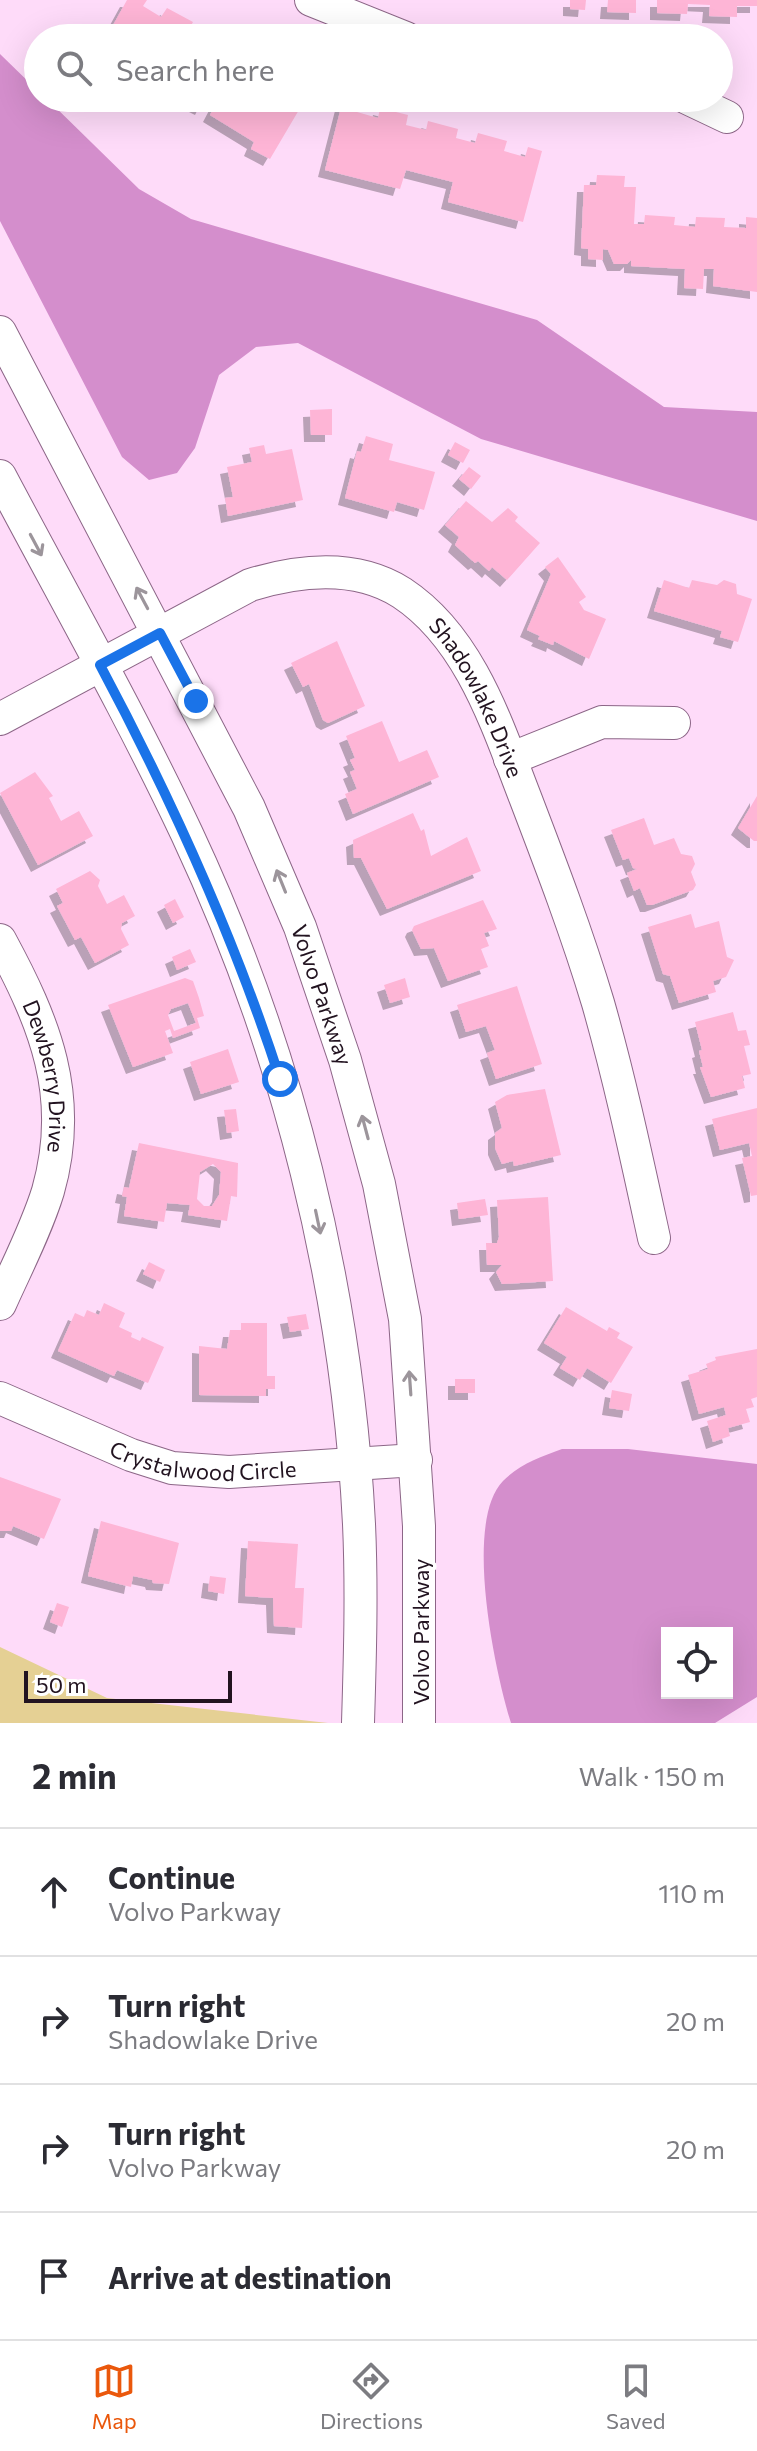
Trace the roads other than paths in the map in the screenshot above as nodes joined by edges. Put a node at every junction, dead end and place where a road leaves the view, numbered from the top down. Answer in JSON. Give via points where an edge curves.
{"nodes":[{"id":1,"x":311,"y":0,"type":"edge"},
{"id":2,"x":371,"y":24,"type":"edge"},
{"id":3,"x":716,"y":112,"type":"edge"},
{"id":4,"x":727,"y":117,"type":"dead end"},
{"id":5,"x":0,"y":332,"type":"edge"},
{"id":6,"x":0,"y":476,"type":"edge"},
{"id":7,"x":160,"y":633,"type":"junction"},
{"id":8,"x":100,"y":665,"type":"junction"},
{"id":9,"x":0,"y":719,"type":"edge"},
{"id":10,"x":674,"y":723,"type":"dead end"},
{"id":11,"x":510,"y":759,"type":"junction"},
{"id":12,"x":0,"y":940,"type":"edge"},
{"id":13,"x":654,"y":1238,"type":"dead end"},
{"id":14,"x":0,"y":1304,"type":"edge"},
{"id":15,"x":0,"y":1398,"type":"edge"},
{"id":16,"x":416,"y":1460,"type":"junction"},
{"id":17,"x":354,"y":1465,"type":"junction"},
{"id":18,"x":358,"y":1723,"type":"edge"},
{"id":19,"x":419,"y":1723,"type":"edge"}],
"edges":[{"from":1,"to":2,"type":"street"},
{"from":3,"to":4,"type":"street"},
{"from":7,"to":5,"type":"street","name":"Volvo Parkway","one_way":true},
{"from":6,"to":8,"type":"street","one_way":true},
{"from":7,"to":8,"type":"street","name":"Shadowlake Drive"},
{"from":7,"to":11,"type":"street","name":"Shadowlake Drive","via":[[250,585],[280,575],[307,571],[369,580],[423,609],[452,641]]},
{"from":16,"to":7,"type":"street","name":"Volvo Parkway","one_way":true,"via":[[405,1319],[379,1184],[345,1060],[276,867]]},
{"from":8,"to":9,"type":"street","name":"Shadowlake Drive"},
{"from":8,"to":17,"type":"street","one_way":true,"via":[[194,849],[238,954],[280,1079],[318,1221]]},
{"from":10,"to":11,"type":"street","via":[[602,722]]},
{"from":11,"to":13,"type":"street","name":"Shadowlake Drive","via":[[598,1003]]},
{"from":12,"to":14,"type":"street","name":"Dewberry Drive","via":[[52,1057],[58,1138],[47,1194]]},
{"from":15,"to":17,"type":"street","name":"Crystalwood Circle","via":[[172,1468],[229,1472]]},
{"from":16,"to":17,"type":"street","name":"Crystalwood Circle"},
{"from":16,"to":19,"type":"street","name":"Volvo Parkway"},
{"from":17,"to":18,"type":"street","via":[[361,1599]]}]}
